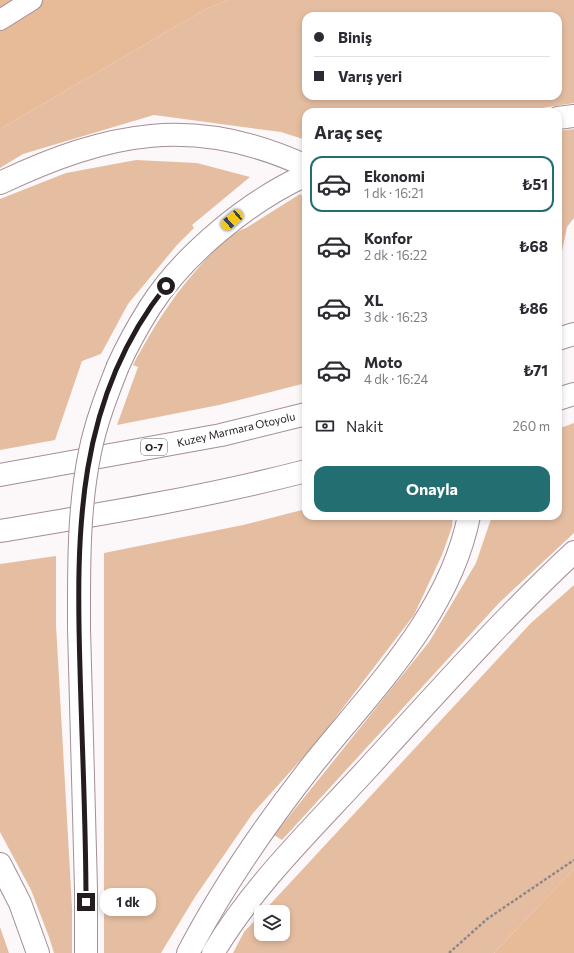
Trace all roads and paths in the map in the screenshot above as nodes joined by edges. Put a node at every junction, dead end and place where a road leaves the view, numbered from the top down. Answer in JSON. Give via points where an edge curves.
{"nodes":[{"id":1,"x":32,"y":0,"type":"edge"},
{"id":2,"x":0,"y":20,"type":"edge"},
{"id":3,"x":574,"y":116,"type":"edge"},
{"id":4,"x":562,"y":118,"type":"edge"},
{"id":5,"x":302,"y":164,"type":"edge"},
{"id":6,"x":302,"y":177,"type":"edge"},
{"id":7,"x":0,"y":183,"type":"edge"},
{"id":8,"x":574,"y":334,"type":"edge"},
{"id":9,"x":562,"y":338,"type":"edge"},
{"id":10,"x":574,"y":394,"type":"edge"},
{"id":11,"x":562,"y":398,"type":"edge"},
{"id":12,"x":302,"y":415,"type":"edge"},
{"id":13,"x":302,"y":472,"type":"edge"},
{"id":14,"x":0,"y":475,"type":"edge"},
{"id":15,"x":468,"y":523,"type":"edge"},
{"id":16,"x":0,"y":531,"type":"edge"},
{"id":17,"x":574,"y":552,"type":"edge"},
{"id":18,"x":574,"y":860,"type":"edge"},
{"id":19,"x":0,"y":864,"type":"edge"},
{"id":20,"x":38,"y":953,"type":"edge"},
{"id":21,"x":86,"y":953,"type":"edge"},
{"id":22,"x":188,"y":953,"type":"edge"},
{"id":23,"x":213,"y":953,"type":"edge"},
{"id":24,"x":449,"y":953,"type":"edge"}],
"edges":[{"from":1,"to":2,"type":"main road"},
{"from":3,"to":4,"type":"highway"},
{"from":5,"to":7,"type":"highway","via":[[256,146],[220,138],[184,134],[149,135],[122,139],[65,154]]},
{"from":6,"to":21,"type":"highway","bridge":true,"via":[[232,220],[202,246],[151,306],[131,338],[118,366],[97,423],[85,482],[79,557]]},
{"from":8,"to":9,"type":"highway"},
{"from":10,"to":11,"type":"highway"},
{"from":12,"to":14,"type":"highway","name":"Kuzey Marmara Otoyolu","number":"O-7","via":[[221,434]]},
{"from":13,"to":16,"type":"highway","via":[[94,516]]},
{"from":15,"to":22,"type":"highway","via":[[446,584],[431,612],[383,679],[309,769],[264,829],[232,874]]},
{"from":17,"to":23,"type":"highway","via":[[501,625],[280,863]]},
{"from":18,"to":24,"type":"path","via":[[487,919]]},
{"from":19,"to":20,"type":"highway","via":[[20,903]]}]}
